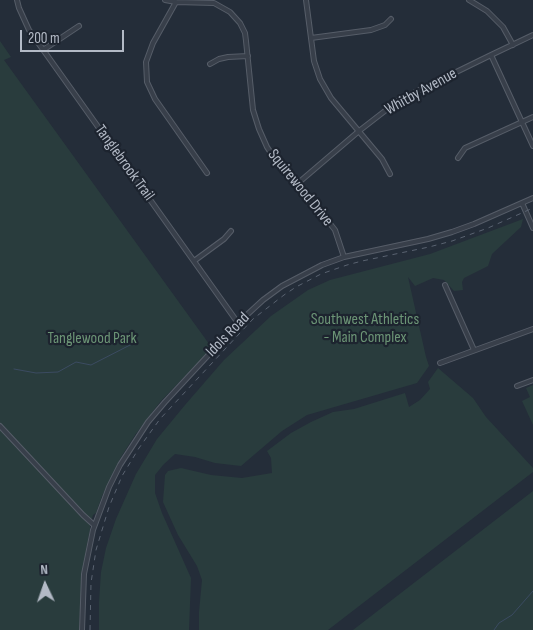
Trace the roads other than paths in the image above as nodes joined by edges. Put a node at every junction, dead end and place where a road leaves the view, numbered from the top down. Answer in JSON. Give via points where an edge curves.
{"nodes":[{"id":1,"x":17,"y":0,"type":"edge"},
{"id":2,"x":165,"y":0,"type":"edge"},
{"id":3,"x":306,"y":0,"type":"edge"},
{"id":4,"x":469,"y":0,"type":"edge"},
{"id":5,"x":209,"y":1,"type":"edge"},
{"id":6,"x":176,"y":2,"type":"junction"},
{"id":7,"x":391,"y":19,"type":"dead end"},
{"id":8,"x":79,"y":26,"type":"dead end"},
{"id":9,"x":533,"y":35,"type":"edge"},
{"id":10,"x":310,"y":38,"type":"junction"},
{"id":11,"x":513,"y":45,"type":"junction"},
{"id":12,"x":43,"y":50,"type":"junction"},
{"id":13,"x":491,"y":54,"type":"junction"},
{"id":14,"x":248,"y":56,"type":"junction"},
{"id":15,"x":210,"y":64,"type":"dead end"},
{"id":16,"x":533,"y":117,"type":"edge"},
{"id":17,"x":522,"y":122,"type":"junction"},
{"id":18,"x":359,"y":131,"type":"junction"},
{"id":19,"x":533,"y":146,"type":"edge"},
{"id":20,"x":458,"y":158,"type":"dead end"},
{"id":21,"x":207,"y":173,"type":"dead end"},
{"id":22,"x":390,"y":174,"type":"dead end"},
{"id":23,"x":297,"y":184,"type":"junction"},
{"id":24,"x":533,"y":198,"type":"edge"},
{"id":25,"x":522,"y":203,"type":"junction"},
{"id":26,"x":533,"y":228,"type":"edge"},
{"id":27,"x":231,"y":231,"type":"dead end"},
{"id":28,"x":344,"y":257,"type":"junction"},
{"id":29,"x":194,"y":261,"type":"junction"},
{"id":30,"x":445,"y":285,"type":"dead end"},
{"id":31,"x":238,"y":323,"type":"junction"},
{"id":32,"x":533,"y":329,"type":"edge"},
{"id":33,"x":474,"y":350,"type":"junction"},
{"id":34,"x":440,"y":363,"type":"dead end"},
{"id":35,"x":533,"y":380,"type":"edge"},
{"id":36,"x":517,"y":386,"type":"dead end"},
{"id":37,"x":0,"y":426,"type":"edge"},
{"id":38,"x":94,"y":525,"type":"junction"},
{"id":39,"x":82,"y":630,"type":"edge"}],
"edges":[{"from":1,"to":12,"type":"street","name":"Tanglebrook Trail","via":[[29,30]]},
{"from":2,"to":6,"type":"street","name":"Squirewood Drive"},
{"from":3,"to":10,"type":"street"},
{"from":4,"to":11,"type":"street","via":[[503,27]]},
{"from":5,"to":6,"type":"street","name":"Squirewood Drive"},
{"from":5,"to":14,"type":"street","name":"Squirewood Drive","via":[[227,10],[240,23]]},
{"from":6,"to":21,"type":"street","via":[[146,62],[147,82],[154,99]]},
{"from":7,"to":10,"type":"street","via":[[371,30]]},
{"from":8,"to":12,"type":"street"},
{"from":9,"to":11,"type":"street","name":"Whitby Avenue"},
{"from":10,"to":18,"type":"street","via":[[320,79],[331,98]]},
{"from":11,"to":13,"type":"street","name":"Whitby Avenue"},
{"from":12,"to":29,"type":"street","name":"Tanglebrook Trail"},
{"from":13,"to":17,"type":"street"},
{"from":13,"to":18,"type":"street","name":"Whitby Avenue","via":[[399,100]]},
{"from":14,"to":15,"type":"street","via":[[228,57]]},
{"from":14,"to":23,"type":"street","name":"Squirewood Drive","via":[[253,110],[259,129],[267,147]]},
{"from":16,"to":17,"type":"street"},
{"from":17,"to":19,"type":"street"},
{"from":17,"to":20,"type":"street","via":[[465,148]]},
{"from":18,"to":22,"type":"street"},
{"from":18,"to":23,"type":"street","name":"Whitby Avenue"},
{"from":23,"to":28,"type":"street","name":"Squirewood Drive","via":[[334,230]]},
{"from":24,"to":25,"type":"street","name":"Idols Road"},
{"from":25,"to":26,"type":"street"},
{"from":25,"to":28,"type":"street","name":"Idols Road","via":[[452,232]]},
{"from":27,"to":29,"type":"street","via":[[224,240]]},
{"from":28,"to":31,"type":"street","name":"Idols Road","via":[[282,286]]},
{"from":29,"to":31,"type":"street","name":"Tanglebrook Trail"},
{"from":30,"to":33,"type":"street"},
{"from":31,"to":38,"type":"street","name":"Idols Road","via":[[148,422],[120,465]]},
{"from":32,"to":33,"type":"street"},
{"from":33,"to":34,"type":"street"},
{"from":35,"to":36,"type":"street"},
{"from":37,"to":38,"type":"street"},
{"from":38,"to":39,"type":"street","name":"Idols Road","via":[[84,574]]}]}
